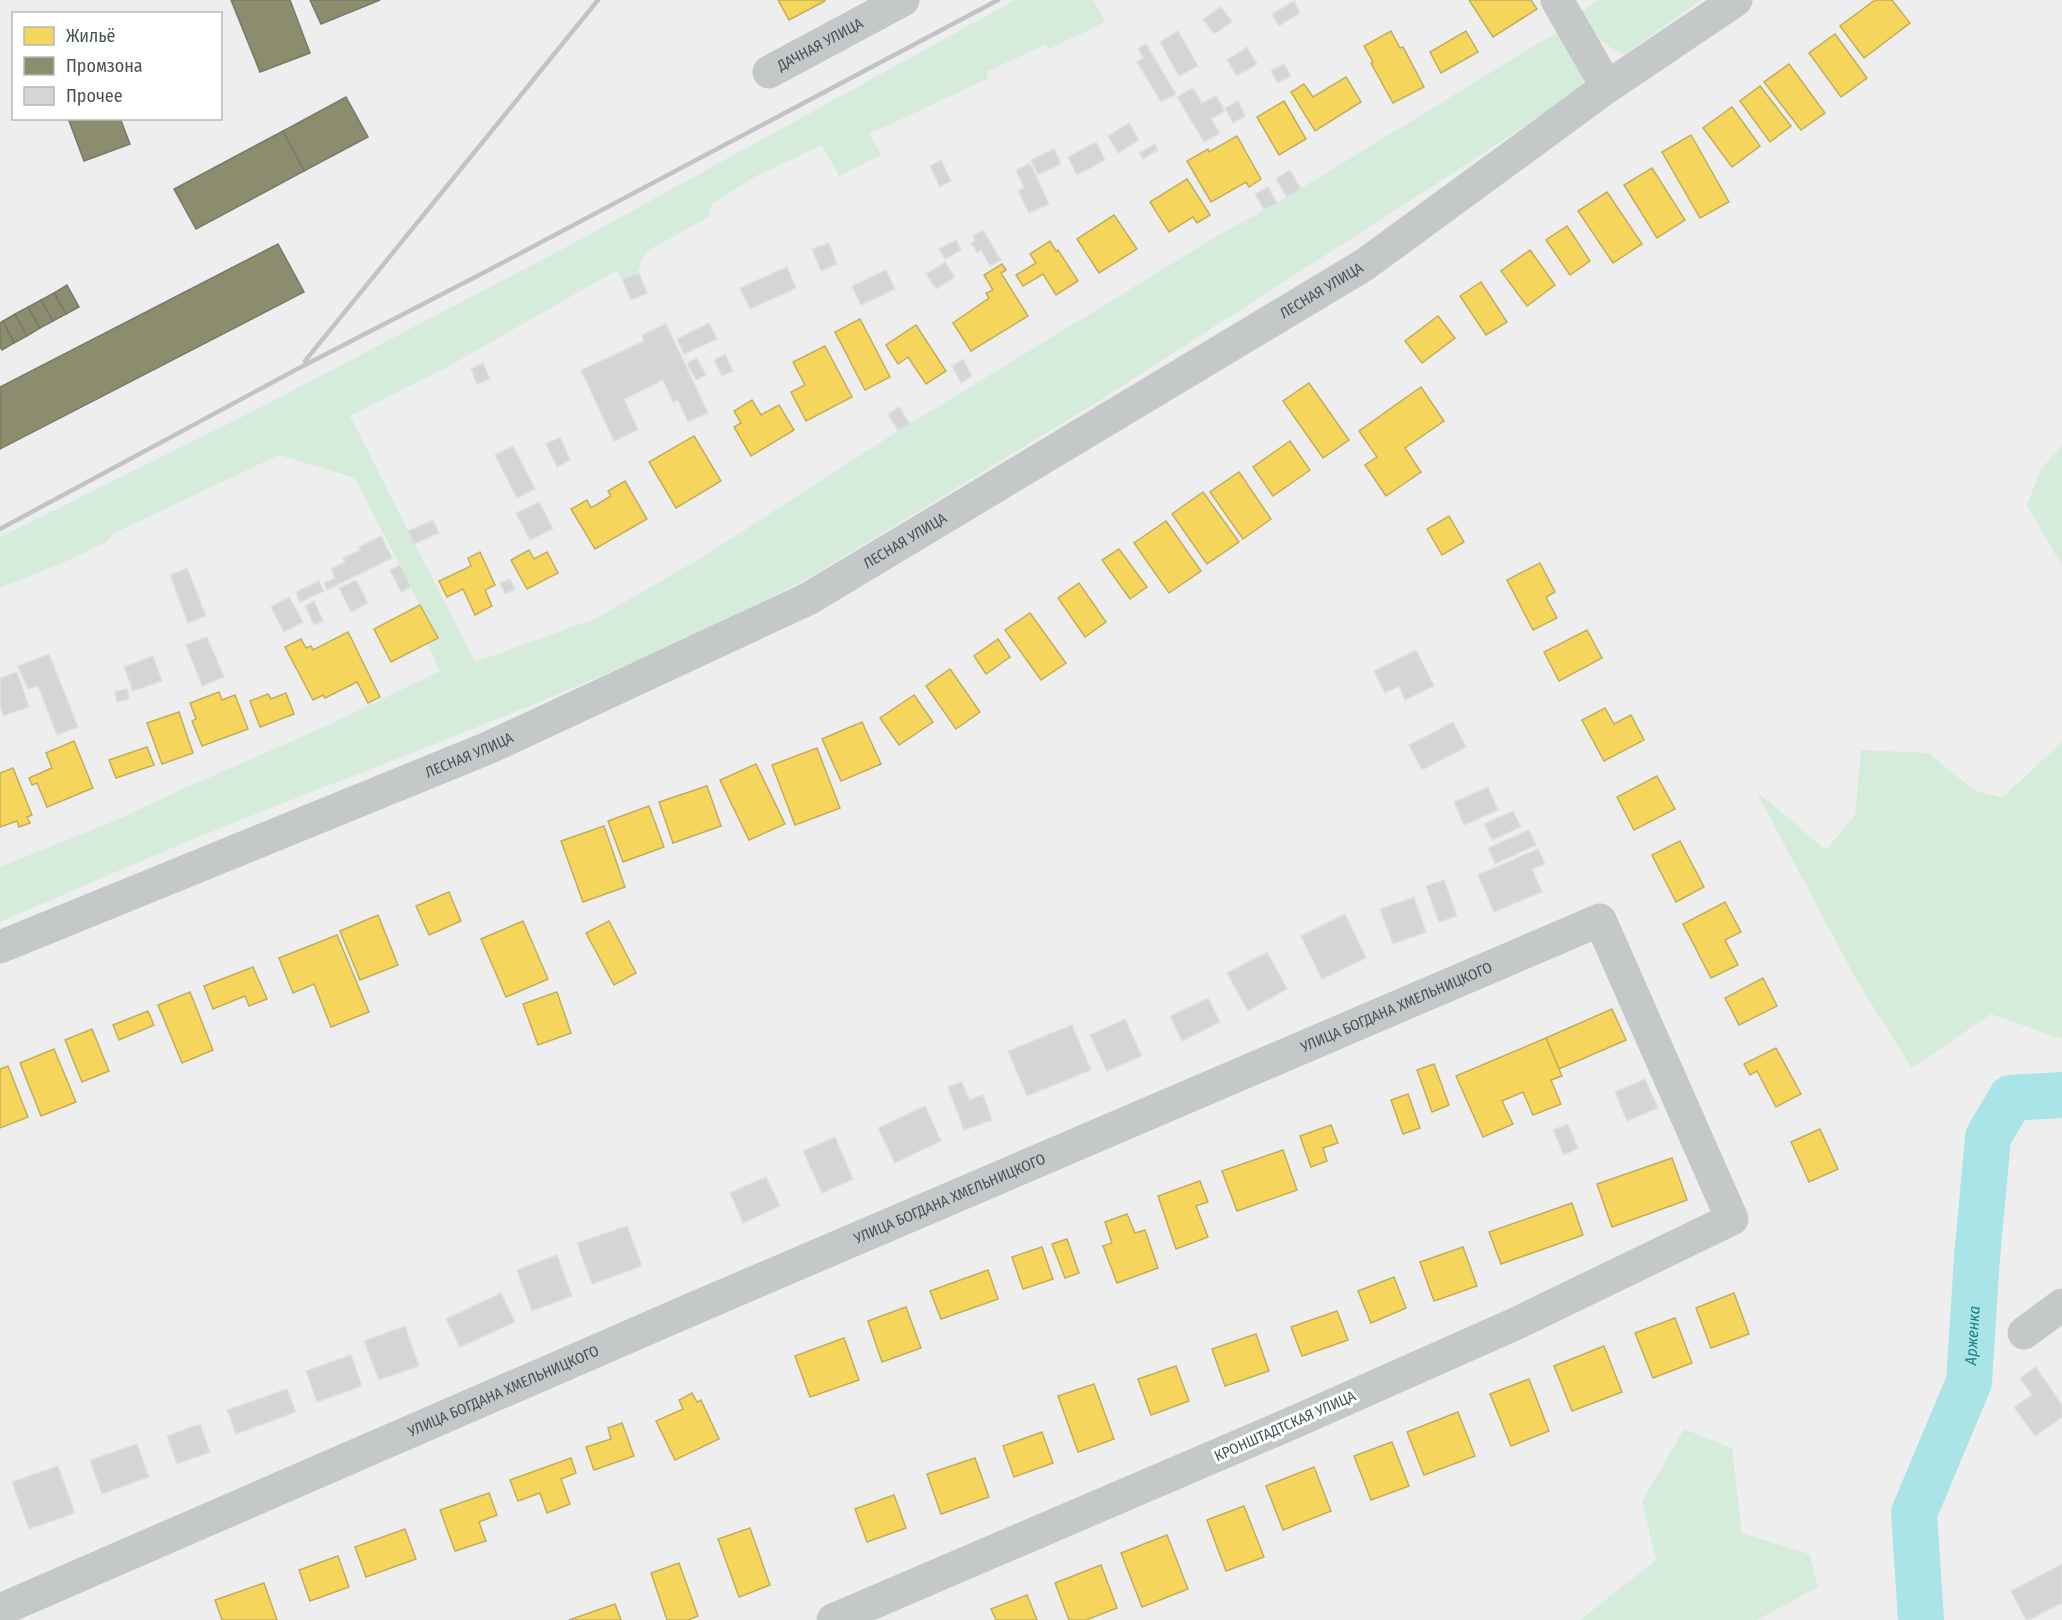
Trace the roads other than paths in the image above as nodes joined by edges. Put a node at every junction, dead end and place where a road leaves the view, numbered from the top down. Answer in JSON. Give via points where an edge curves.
{"nodes":[{"id":1,"x":903,"y":0,"type":"edge"},
{"id":2,"x":1557,"y":0,"type":"edge"},
{"id":3,"x":1736,"y":0,"type":"edge"},
{"id":4,"x":769,"y":72,"type":"dead end"},
{"id":5,"x":1607,"y":87,"type":"junction"},
{"id":6,"x":0,"y":947,"type":"edge"},
{"id":7,"x":1732,"y":1219,"type":"joint"},
{"id":8,"x":2062,"y":1305,"type":"edge"},
{"id":9,"x":2024,"y":1333,"type":"dead end"},
{"id":10,"x":0,"y":1610,"type":"edge"},
{"id":11,"x":833,"y":1620,"type":"edge"}],
"edges":[{"from":1,"to":4,"type":"street","name":"ДАЧНАЯ УЛИЦА"},
{"from":2,"to":5,"type":"street"},
{"from":3,"to":5,"type":"street","name":"ЛЕСНАЯ УЛИЦА"},
{"from":5,"to":6,"type":"street","name":"ЛЕСНАЯ УЛИЦА","via":[[1364,265],[808,599],[488,748]]},
{"from":7,"to":10,"type":"street","name":"УЛИЦА БОГДАНА ХМЕЛЬНИЦКОГО","via":[[1600,920]]},
{"from":7,"to":11,"type":"street","name":"КРОНШТАДТСКАЯ УЛИЦА","via":[[1461,1348]]},
{"from":8,"to":9,"type":"street"}]}
